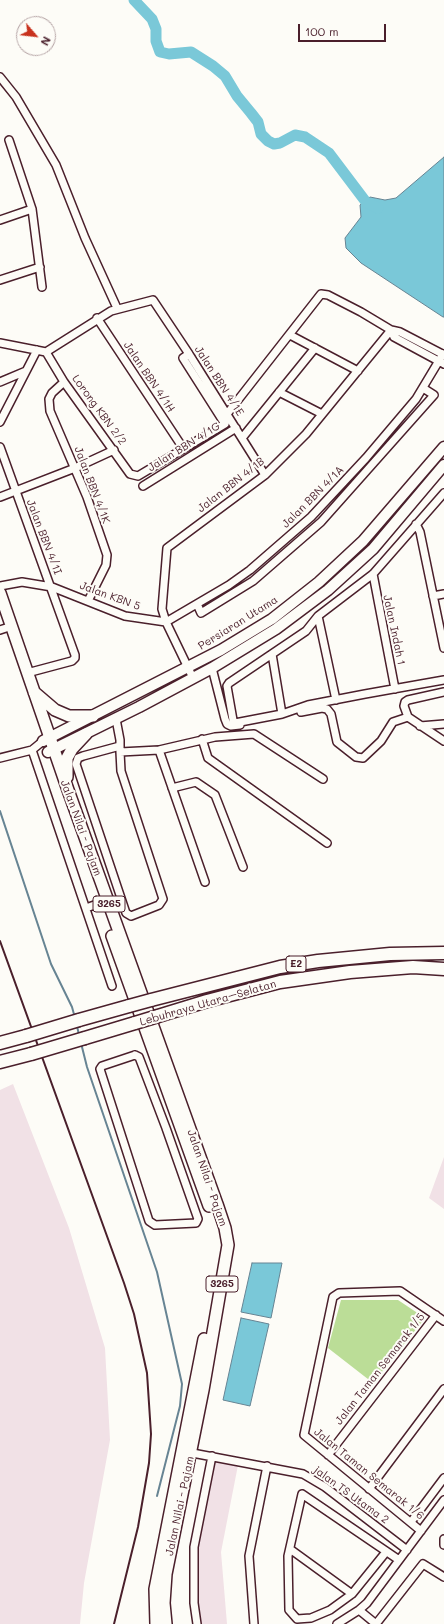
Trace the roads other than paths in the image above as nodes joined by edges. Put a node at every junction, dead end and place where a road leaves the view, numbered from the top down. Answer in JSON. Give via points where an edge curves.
{"nodes":[{"id":1,"x":0,"y":78,"type":"edge"},
{"id":2,"x":9,"y":140,"type":"dead end"},
{"id":3,"x":32,"y":209,"type":"junction"},
{"id":4,"x":0,"y":220,"type":"edge"},
{"id":5,"x":40,"y":267,"type":"junction"},
{"id":6,"x":0,"y":280,"type":"edge"},
{"id":7,"x":42,"y":287,"type":"dead end"},
{"id":8,"x":117,"y":308,"type":"junction"},
{"id":9,"x":97,"y":318,"type":"junction"},
{"id":10,"x":391,"y":330,"type":"junction"},
{"id":11,"x":290,"y":334,"type":"junction"},
{"id":12,"x":0,"y":343,"type":"edge"},
{"id":13,"x":315,"y":348,"type":"junction"},
{"id":14,"x":37,"y":350,"type":"junction"},
{"id":15,"x":46,"y":352,"type":"junction"},
{"id":16,"x":189,"y":354,"type":"junction"},
{"id":17,"x":444,"y":354,"type":"edge"},
{"id":18,"x":442,"y":362,"type":"edge"},
{"id":19,"x":26,"y":371,"type":"junction"},
{"id":20,"x":358,"y":371,"type":"junction"},
{"id":21,"x":0,"y":382,"type":"edge"},
{"id":22,"x":64,"y":382,"type":"junction"},
{"id":23,"x":424,"y":388,"type":"junction"},
{"id":24,"x":280,"y":392,"type":"junction"},
{"id":25,"x":227,"y":414,"type":"junction"},
{"id":26,"x":322,"y":414,"type":"junction"},
{"id":27,"x":0,"y":422,"type":"edge"},
{"id":28,"x":236,"y":428,"type":"junction"},
{"id":29,"x":242,"y":438,"type":"junction"},
{"id":30,"x":0,"y":447,"type":"edge"},
{"id":31,"x":444,"y":447,"type":"edge"},
{"id":32,"x":183,"y":448,"type":"junction"},
{"id":33,"x":114,"y":450,"type":"junction"},
{"id":34,"x":444,"y":465,"type":"edge"},
{"id":35,"x":75,"y":468,"type":"junction"},
{"id":36,"x":265,"y":475,"type":"junction"},
{"id":37,"x":143,"y":486,"type":"dead end"},
{"id":38,"x":16,"y":492,"type":"junction"},
{"id":39,"x":444,"y":493,"type":"edge"},
{"id":40,"x":0,"y":498,"type":"edge"},
{"id":41,"x":416,"y":524,"type":"junction"},
{"id":42,"x":268,"y":555,"type":"junction"},
{"id":43,"x":274,"y":562,"type":"junction"},
{"id":44,"x":373,"y":574,"type":"junction"},
{"id":45,"x":0,"y":586,"type":"edge"},
{"id":46,"x":52,"y":587,"type":"junction"},
{"id":47,"x":0,"y":594,"type":"edge"},
{"id":48,"x":444,"y":594,"type":"edge"},
{"id":49,"x":434,"y":596,"type":"junction"},
{"id":50,"x":88,"y":600,"type":"junction"},
{"id":51,"x":197,"y":604,"type":"junction"},
{"id":52,"x":0,"y":608,"type":"edge"},
{"id":53,"x":318,"y":616,"type":"junction"},
{"id":54,"x":166,"y":622,"type":"junction"},
{"id":55,"x":3,"y":629,"type":"edge"},
{"id":56,"x":444,"y":648,"type":"edge"},
{"id":57,"x":272,"y":654,"type":"junction"},
{"id":58,"x":188,"y":667,"type":"junction"},
{"id":59,"x":212,"y":668,"type":"junction"},
{"id":60,"x":27,"y":673,"type":"junction"},
{"id":61,"x":193,"y":678,"type":"junction"},
{"id":62,"x":444,"y":680,"type":"edge"},
{"id":63,"x":395,"y":689,"type":"junction"},
{"id":64,"x":34,"y":692,"type":"junction"},
{"id":65,"x":444,"y":692,"type":"edge"},
{"id":66,"x":336,"y":700,"type":"junction"},
{"id":67,"x":282,"y":714,"type":"junction"},
{"id":68,"x":93,"y":716,"type":"junction"},
{"id":69,"x":408,"y":717,"type":"junction"},
{"id":70,"x":116,"y":719,"type":"junction"},
{"id":71,"x":444,"y":724,"type":"edge"},
{"id":72,"x":420,"y":726,"type":"junction"},
{"id":73,"x":86,"y":734,"type":"junction"},
{"id":74,"x":46,"y":739,"type":"junction"},
{"id":75,"x":202,"y":739,"type":"junction"},
{"id":76,"x":444,"y":742,"type":"edge"},
{"id":77,"x":120,"y":749,"type":"junction"},
{"id":78,"x":32,"y":750,"type":"junction"},
{"id":79,"x":50,"y":750,"type":"junction"},
{"id":80,"x":159,"y":750,"type":"junction"},
{"id":81,"x":0,"y":758,"type":"edge"},
{"id":82,"x":323,"y":779,"type":"dead end"},
{"id":83,"x":172,"y":788,"type":"junction"},
{"id":84,"x":68,"y":790,"type":"junction"},
{"id":85,"x":327,"y":843,"type":"dead end"},
{"id":86,"x":243,"y":866,"type":"dead end"},
{"id":87,"x":205,"y":882,"type":"dead end"},
{"id":88,"x":100,"y":903,"type":"junction"},
{"id":89,"x":86,"y":908,"type":"junction"},
{"id":90,"x":444,"y":953,"type":"edge"},
{"id":91,"x":444,"y":969,"type":"edge"},
{"id":92,"x":112,"y":986,"type":"dead end"},
{"id":93,"x":0,"y":1043,"type":"edge"},
{"id":94,"x":0,"y":1062,"type":"edge"},
{"id":95,"x":156,"y":1062,"type":"junction"},
{"id":96,"x":143,"y":1067,"type":"junction"},
{"id":97,"x":183,"y":1122,"type":"junction"},
{"id":98,"x":166,"y":1128,"type":"junction"},
{"id":99,"x":436,"y":1315,"type":"junction"},
{"id":100,"x":444,"y":1321,"type":"edge"},
{"id":101,"x":444,"y":1389,"type":"edge"},
{"id":102,"x":187,"y":1452,"type":"junction"},
{"id":103,"x":328,"y":1455,"type":"junction"},
{"id":104,"x":212,"y":1456,"type":"junction"},
{"id":105,"x":267,"y":1466,"type":"junction"},
{"id":106,"x":444,"y":1478,"type":"edge"},
{"id":107,"x":370,"y":1489,"type":"junction"},
{"id":108,"x":444,"y":1500,"type":"edge"},
{"id":109,"x":411,"y":1522,"type":"junction"},
{"id":110,"x":421,"y":1530,"type":"junction"},
{"id":111,"x":444,"y":1539,"type":"edge"},
{"id":112,"x":444,"y":1545,"type":"edge"},
{"id":113,"x":290,"y":1549,"type":"junction"},
{"id":114,"x":407,"y":1550,"type":"junction"},
{"id":115,"x":386,"y":1552,"type":"junction"},
{"id":116,"x":399,"y":1560,"type":"junction"},
{"id":117,"x":444,"y":1577,"type":"edge"},
{"id":118,"x":352,"y":1594,"type":"junction"},
{"id":119,"x":359,"y":1610,"type":"junction"},
{"id":120,"x":156,"y":1624,"type":"edge"},
{"id":121,"x":166,"y":1624,"type":"edge"},
{"id":122,"x":196,"y":1624,"type":"edge"},
{"id":123,"x":254,"y":1624,"type":"edge"},
{"id":124,"x":337,"y":1624,"type":"edge"},
{"id":125,"x":376,"y":1624,"type":"edge"}],
"edges":[{"from":1,"to":8,"type":"street","via":[[16,97],[56,165],[84,238]]},
{"from":2,"to":3,"type":"street"},
{"from":3,"to":4,"type":"street"},
{"from":3,"to":5,"type":"street"},
{"from":5,"to":6,"type":"street"},
{"from":5,"to":7,"type":"street"},
{"from":8,"to":9,"type":"street"},
{"from":8,"to":16,"type":"street","name":"Jalan BBN 4/1E","via":[[153,300]]},
{"from":9,"to":15,"type":"street"},
{"from":9,"to":32,"type":"street","name":"Jalan BBN 4/1H"},
{"from":10,"to":11,"type":"street","via":[[324,294]]},
{"from":10,"to":17,"type":"street"},
{"from":10,"to":18,"type":"street","via":[[394,337]]},
{"from":10,"to":20,"type":"street","name":"Jalan BBN 4/1B"},
{"from":11,"to":13,"type":"street"},
{"from":11,"to":25,"type":"street"},
{"from":12,"to":14,"type":"street"},
{"from":13,"to":20,"type":"street"},
{"from":13,"to":24,"type":"street"},
{"from":14,"to":15,"type":"street"},
{"from":14,"to":19,"type":"street"},
{"from":15,"to":22,"type":"street","name":"Lorong KBN 2/2"},
{"from":16,"to":25,"type":"street","name":"Jalan BBN 4/1E"},
{"from":16,"to":32,"type":"street","via":[[183,358],[225,424]]},
{"from":17,"to":18,"type":"street","name":"Jalan BBN 4/1A"},
{"from":18,"to":23,"type":"street","name":"Jalan BBN 4/1A"},
{"from":19,"to":21,"type":"street"},
{"from":19,"to":27,"type":"street"},
{"from":20,"to":26,"type":"street","name":"Jalan BBN 4/1B"},
{"from":22,"to":33,"type":"street","name":"Lorong KBN 2/2"},
{"from":22,"to":35,"type":"street","name":"Jalan BBN 4/1K","via":[[52,393],[49,405]]},
{"from":23,"to":42,"type":"street","name":"Jalan BBN 4/1A","via":[[337,491]]},
{"from":23,"to":43,"type":"street","via":[[434,394],[321,522]]},
{"from":24,"to":26,"type":"street"},
{"from":24,"to":29,"type":"street"},
{"from":25,"to":28,"type":"street","name":"Jalan BBN 4/1E"},
{"from":26,"to":36,"type":"street","name":"Jalan BBN 4/1B"},
{"from":28,"to":29,"type":"street","name":"Jalan BBN 4/1E"},
{"from":28,"to":37,"type":"street","name":"Jalan BBN 4/1G"},
{"from":29,"to":36,"type":"street","name":"Jalan BBN 4/1E"},
{"from":30,"to":38,"type":"street","name":"Jalan BBN 4/1I"},
{"from":31,"to":58,"type":"main road","name":"Persiaran Utama","via":[[363,541],[319,582],[272,619]]},
{"from":32,"to":33,"type":"street","name":"Lorong KBN 2/2","via":[[138,476],[130,474]]},
{"from":33,"to":35,"type":"street"},
{"from":34,"to":59,"type":"main road","via":[[373,549],[328,590],[276,629]]},
{"from":35,"to":38,"type":"street"},
{"from":35,"to":50,"type":"street","name":"Jalan BBN 4/1K","via":[[107,555],[106,565]]},
{"from":36,"to":54,"type":"street","name":"Jalan BBN 4/1B","via":[[167,548],[162,609]]},
{"from":38,"to":40,"type":"street"},
{"from":38,"to":46,"type":"street","name":"Jalan BBN 4/1I"},
{"from":39,"to":41,"type":"street"},
{"from":41,"to":44,"type":"street"},
{"from":41,"to":49,"type":"street"},
{"from":42,"to":43,"type":"street"},
{"from":42,"to":51,"type":"street","name":"Jalan BBN 4/1A","via":[[229,585]]},
{"from":43,"to":51,"type":"street","via":[[253,581],[201,613]]},
{"from":44,"to":53,"type":"street"},
{"from":44,"to":63,"type":"street","name":"Jalan Indah 1"},
{"from":45,"to":46,"type":"street","name":"Jalan KBN 5","via":[[22,582]]},
{"from":46,"to":50,"type":"street","name":"Jalan KBN 5"},
{"from":46,"to":60,"type":"street","name":"Jalan BBN 4/1I","via":[[75,658],[72,662]]},
{"from":47,"to":60,"type":"main road","number":"3265"},
{"from":48,"to":49,"type":"street"},
{"from":49,"to":56,"type":"street"},
{"from":50,"to":54,"type":"street","name":"Jalan KBN 5","via":[[125,616]]},
{"from":51,"to":54,"type":"street","name":"Jalan BBN 4/1A"},
{"from":52,"to":55,"type":"main road","number":"3265"},
{"from":53,"to":57,"type":"street","via":[[306,631]]},
{"from":53,"to":66,"type":"street"},
{"from":54,"to":58,"type":"street","name":"Jalan BBN 4/1B"},
{"from":55,"to":74,"type":"main road","number":"3265"},
{"from":57,"to":67,"type":"street"},
{"from":57,"to":67,"type":"street","via":[[227,686],[235,723]]},
{"from":58,"to":61,"type":"street","name":"Jalan BBN 4/1B"},
{"from":58,"to":68,"type":"main road","name":"Persiaran Utama"},
{"from":59,"to":61,"type":"main road"},
{"from":59,"to":69,"type":"street","via":[[225,718],[231,726],[322,708],[331,714],[337,742],[346,751],[363,758],[381,741],[393,722]]},
{"from":60,"to":64,"type":"main road","number":"3265"},
{"from":61,"to":70,"type":"main road"},
{"from":62,"to":63,"type":"street"},
{"from":63,"to":66,"type":"street"},
{"from":64,"to":68,"type":"main road","via":[[55,710],[69,716]]},
{"from":64,"to":74,"type":"main road","number":"3265"},
{"from":65,"to":69,"type":"street","via":[[405,702]]},
{"from":66,"to":67,"type":"street"},
{"from":68,"to":74,"type":"main road","name":"Persiaran Utama"},
{"from":69,"to":72,"type":"street"},
{"from":70,"to":73,"type":"main road"},
{"from":70,"to":77,"type":"street"},
{"from":71,"to":72,"type":"street"},
{"from":72,"to":76,"type":"street"},
{"from":73,"to":79,"type":"main road"},
{"from":73,"to":84,"type":"main road","via":[[67,758]]},
{"from":74,"to":78,"type":"street"},
{"from":74,"to":79,"type":"main road","number":"3265"},
{"from":75,"to":80,"type":"street"},
{"from":75,"to":82,"type":"street","via":[[254,734]]},
{"from":75,"to":85,"type":"street","via":[[208,758]]},
{"from":77,"to":77,"type":"street","via":[[121,771],[163,899],[160,905],[131,916],[126,914],[76,764],[78,758],[83,756]]},
{"from":77,"to":80,"type":"street"},
{"from":78,"to":79,"type":"street"},
{"from":78,"to":81,"type":"street"},
{"from":78,"to":89,"type":"street"},
{"from":79,"to":84,"type":"main road","name":"Jalan Nilai - Pajam","number":"3265"},
{"from":79,"to":88,"type":"main road","name":"Jalan Nilai - Pajam","number":"3265"},
{"from":80,"to":83,"type":"street"},
{"from":83,"to":86,"type":"street","via":[[196,782],[215,795]]},
{"from":83,"to":87,"type":"street"},
{"from":84,"to":97,"type":"main road","name":"Jalan Nilai - Pajam","number":"3265"},
{"from":88,"to":89,"type":"street"},
{"from":88,"to":95,"type":"main road","name":"Jalan Nilai - Pajam","number":"3265"},
{"from":89,"to":92,"type":"street"},
{"from":90,"to":93,"type":"highway","name":"Lebuhraya Utara–Selatan","number":"E2","bridge":true,"via":[[390,954],[280,967]]},
{"from":91,"to":94,"type":"highway","name":"Lebuhraya Utara–Selatan","number":"E2","bridge":true,"via":[[413,967],[350,972],[280,982],[206,1001]]},
{"from":95,"to":96,"type":"street"},
{"from":95,"to":97,"type":"main road","name":"Jalan Nilai - Pajam","number":"3265"},
{"from":96,"to":98,"type":"street"},
{"from":96,"to":98,"type":"street","via":[[139,1057],[135,1055],[102,1066],[100,1069],[150,1221],[155,1225],[196,1223],[198,1219]]},
{"from":97,"to":98,"type":"street"},
{"from":97,"to":102,"type":"main road","name":"Jalan Nilai - Pajam","number":"3265","via":[[221,1216],[228,1245]]},
{"from":99,"to":100,"type":"street","name":"Jalan Taman Semarak 1/6"},
{"from":99,"to":103,"type":"street","name":"Jalan Taman Semarak 1/5"},
{"from":99,"to":103,"type":"street","name":"Jalan Taman Semarak 1/6","via":[[400,1291],[339,1293],[333,1296],[304,1435]]},
{"from":101,"to":107,"type":"street"},
{"from":102,"to":104,"type":"street","name":"jalan TS Utama 2"},
{"from":102,"to":120,"type":"main road","name":"Jalan Nilai - Pajam","number":"3265","via":[[155,1589]]},
{"from":102,"to":121,"type":"main road","name":"Jalan Nilai - Pajam","number":"3265","via":[[166,1574]]},
{"from":103,"to":107,"type":"street","name":"Jalan Taman Semarak 1/6"},
{"from":104,"to":105,"type":"street","name":"jalan TS Utama 2"},
{"from":104,"to":122,"type":"street","via":[[194,1547]]},
{"from":105,"to":114,"type":"street","name":"jalan TS Utama 2","via":[[296,1471],[312,1478]]},
{"from":105,"to":123,"type":"street","via":[[249,1556]]},
{"from":106,"to":109,"type":"street"},
{"from":107,"to":109,"type":"street","name":"Jalan Taman Semarak 1/6"},
{"from":108,"to":110,"type":"street"},
{"from":109,"to":110,"type":"street","name":"Jalan Taman Semarak 1/6"},
{"from":110,"to":114,"type":"street"},
{"from":111,"to":112,"type":"street"},
{"from":113,"to":115,"type":"street","via":[[302,1494]]},
{"from":113,"to":118,"type":"street"},
{"from":113,"to":118,"type":"street","via":[[290,1610],[297,1619],[310,1618],[330,1610]]},
{"from":114,"to":116,"type":"street"},
{"from":115,"to":116,"type":"street"},
{"from":115,"to":118,"type":"street"},
{"from":116,"to":119,"type":"street"},
{"from":117,"to":125,"type":"street","via":[[423,1564]]},
{"from":119,"to":124,"type":"street"},
{"from":119,"to":125,"type":"street"}]}
